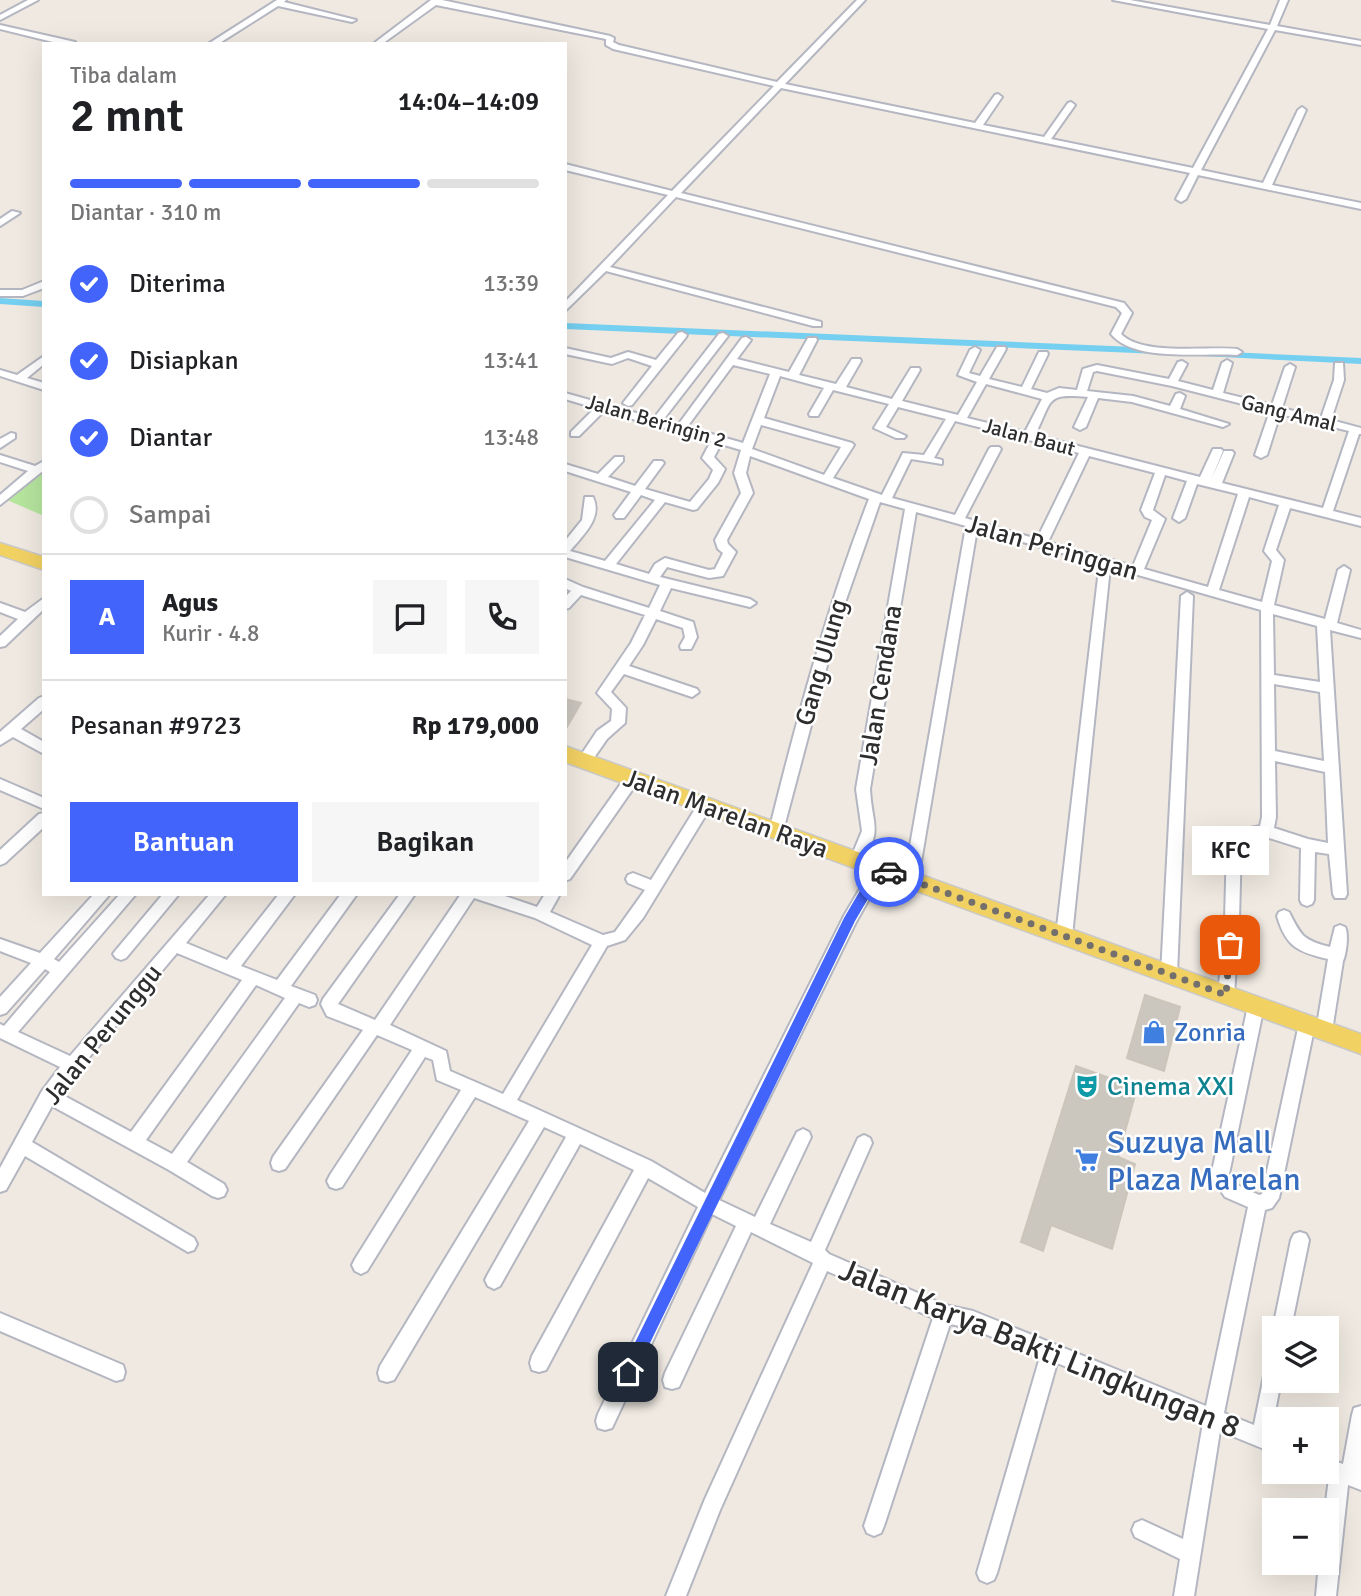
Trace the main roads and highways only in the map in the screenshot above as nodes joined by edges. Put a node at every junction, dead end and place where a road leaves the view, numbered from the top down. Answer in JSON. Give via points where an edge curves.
{"nodes":[{"id":1,"x":0,"y":549,"type":"edge"},
{"id":2,"x":42,"y":563,"type":"edge"},
{"id":3,"x":575,"y":758,"type":"edge"},
{"id":4,"x":1361,"y":1044,"type":"edge"}],
"edges":[{"from":1,"to":2,"type":"main road"},
{"from":3,"to":4,"type":"main road","name":"Jalan Marelan Raya"}]}
